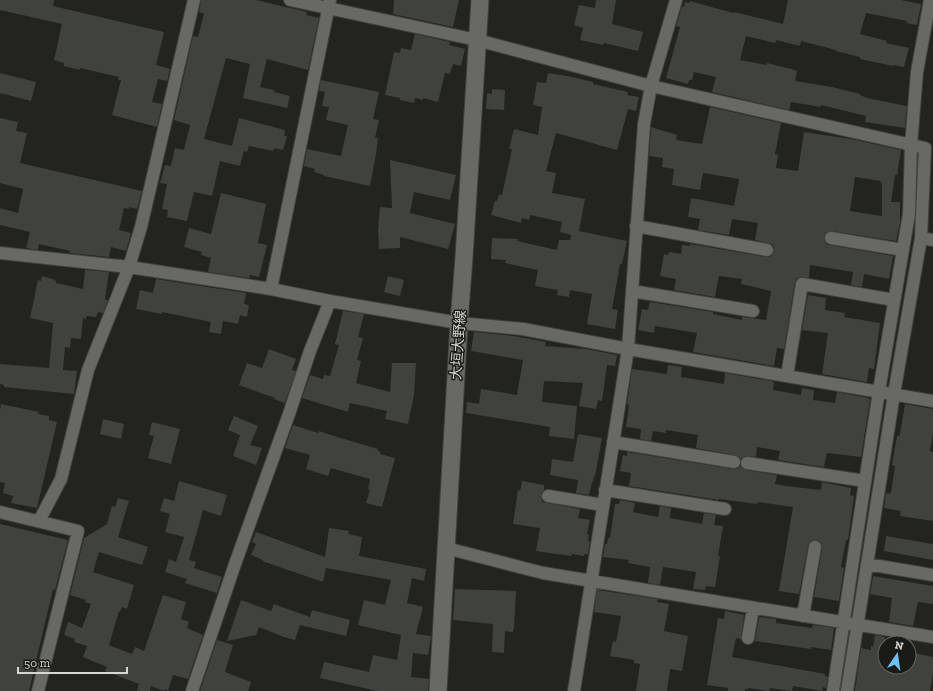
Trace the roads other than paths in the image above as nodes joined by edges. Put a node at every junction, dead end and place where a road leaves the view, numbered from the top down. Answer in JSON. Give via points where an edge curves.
{"nodes":[{"id":1,"x":194,"y":0,"type":"edge"},
{"id":2,"x":290,"y":0,"type":"edge"},
{"id":3,"x":480,"y":0,"type":"edge"},
{"id":4,"x":676,"y":0,"type":"edge"},
{"id":5,"x":930,"y":0,"type":"edge"},
{"id":6,"x":329,"y":4,"type":"edge"},
{"id":7,"x":477,"y":40,"type":"junction"},
{"id":8,"x":651,"y":86,"type":"junction"},
{"id":9,"x":911,"y":145,"type":"junction"},
{"id":10,"x":636,"y":226,"type":"junction"},
{"id":11,"x":831,"y":238,"type":"dead end"},
{"id":12,"x":921,"y":238,"type":"junction"},
{"id":13,"x":933,"y":240,"type":"edge"},
{"id":14,"x":767,"y":250,"type":"dead end"},
{"id":15,"x":903,"y":250,"type":"junction"},
{"id":16,"x":0,"y":253,"type":"edge"},
{"id":17,"x":129,"y":267,"type":"junction"},
{"id":18,"x":271,"y":289,"type":"junction"},
{"id":19,"x":632,"y":291,"type":"junction"},
{"id":20,"x":894,"y":300,"type":"junction"},
{"id":21,"x":330,"y":301,"type":"junction"},
{"id":22,"x":753,"y":311,"type":"dead end"},
{"id":23,"x":459,"y":323,"type":"junction"},
{"id":24,"x":628,"y":349,"type":"junction"},
{"id":25,"x":787,"y":376,"type":"junction"},
{"id":26,"x":879,"y":392,"type":"junction"},
{"id":27,"x":894,"y":394,"type":"junction"},
{"id":28,"x":933,"y":401,"type":"edge"},
{"id":29,"x":613,"y":442,"type":"junction"},
{"id":30,"x":734,"y":462,"type":"dead end"},
{"id":31,"x":748,"y":463,"type":"dead end"},
{"id":32,"x":865,"y":482,"type":"junction"},
{"id":33,"x":605,"y":490,"type":"junction"},
{"id":34,"x":548,"y":496,"type":"dead end"},
{"id":35,"x":603,"y":505,"type":"junction"},
{"id":36,"x":725,"y":509,"type":"dead end"},
{"id":37,"x":0,"y":512,"type":"edge"},
{"id":38,"x":39,"y":521,"type":"junction"},
{"id":39,"x":815,"y":547,"type":"dead end"},
{"id":40,"x":446,"y":548,"type":"junction"},
{"id":41,"x":867,"y":564,"type":"junction"},
{"id":42,"x":933,"y":575,"type":"edge"},
{"id":43,"x":590,"y":581,"type":"junction"},
{"id":44,"x":753,"y":608,"type":"junction"},
{"id":45,"x":803,"y":616,"type":"junction"},
{"id":46,"x":843,"y":623,"type":"junction"},
{"id":47,"x":857,"y":625,"type":"junction"},
{"id":48,"x":933,"y":637,"type":"edge"},
{"id":49,"x":748,"y":638,"type":"dead end"},
{"id":50,"x":38,"y":691,"type":"edge"},
{"id":51,"x":192,"y":691,"type":"edge"},
{"id":52,"x":438,"y":691,"type":"edge"},
{"id":53,"x":574,"y":691,"type":"edge"},
{"id":54,"x":833,"y":691,"type":"edge"},
{"id":55,"x":847,"y":691,"type":"edge"}],
"edges":[{"from":1,"to":17,"type":"street"},
{"from":2,"to":6,"type":"street"},
{"from":3,"to":7,"type":"main road","name":"大垣大野線"},
{"from":4,"to":8,"type":"street"},
{"from":5,"to":9,"type":"street","via":[[917,72]]},
{"from":6,"to":7,"type":"street"},
{"from":6,"to":18,"type":"street"},
{"from":7,"to":8,"type":"street"},
{"from":7,"to":23,"type":"main road","name":"大垣大野線"},
{"from":8,"to":9,"type":"street"},
{"from":8,"to":10,"type":"street","via":[[644,124]]},
{"from":9,"to":12,"type":"street","via":[[925,148]]},
{"from":9,"to":15,"type":"street","via":[[909,214]]},
{"from":10,"to":14,"type":"street"},
{"from":10,"to":19,"type":"street"},
{"from":11,"to":15,"type":"street"},
{"from":12,"to":13,"type":"street"},
{"from":12,"to":27,"type":"street"},
{"from":15,"to":20,"type":"street"},
{"from":16,"to":17,"type":"street"},
{"from":17,"to":18,"type":"street"},
{"from":17,"to":38,"type":"street","via":[[88,370],[61,478]]},
{"from":18,"to":21,"type":"street"},
{"from":19,"to":22,"type":"street"},
{"from":19,"to":24,"type":"street"},
{"from":20,"to":25,"type":"street","via":[[802,284]]},
{"from":20,"to":26,"type":"street"},
{"from":21,"to":23,"type":"street"},
{"from":21,"to":51,"type":"street","via":[[310,351]]},
{"from":23,"to":24,"type":"street","via":[[523,329]]},
{"from":23,"to":40,"type":"main road","name":"大垣大野線"},
{"from":24,"to":25,"type":"street"},
{"from":24,"to":29,"type":"street"},
{"from":25,"to":26,"type":"street"},
{"from":26,"to":27,"type":"street"},
{"from":26,"to":32,"type":"street"},
{"from":27,"to":28,"type":"street"},
{"from":27,"to":41,"type":"street"},
{"from":29,"to":30,"type":"street"},
{"from":29,"to":33,"type":"street"},
{"from":31,"to":32,"type":"street"},
{"from":32,"to":46,"type":"street"},
{"from":33,"to":35,"type":"street"},
{"from":33,"to":36,"type":"street"},
{"from":34,"to":35,"type":"street"},
{"from":35,"to":43,"type":"street"},
{"from":37,"to":38,"type":"street"},
{"from":38,"to":50,"type":"street","via":[[78,531]]},
{"from":39,"to":45,"type":"street"},
{"from":40,"to":43,"type":"street","via":[[543,573]]},
{"from":40,"to":52,"type":"main road","name":"大垣大野線"},
{"from":41,"to":42,"type":"street"},
{"from":41,"to":47,"type":"street"},
{"from":43,"to":44,"type":"street"},
{"from":43,"to":53,"type":"street"},
{"from":44,"to":45,"type":"street"},
{"from":44,"to":49,"type":"street"},
{"from":45,"to":46,"type":"street"},
{"from":46,"to":47,"type":"street"},
{"from":46,"to":54,"type":"street"},
{"from":47,"to":48,"type":"street"},
{"from":47,"to":55,"type":"street"}]}
